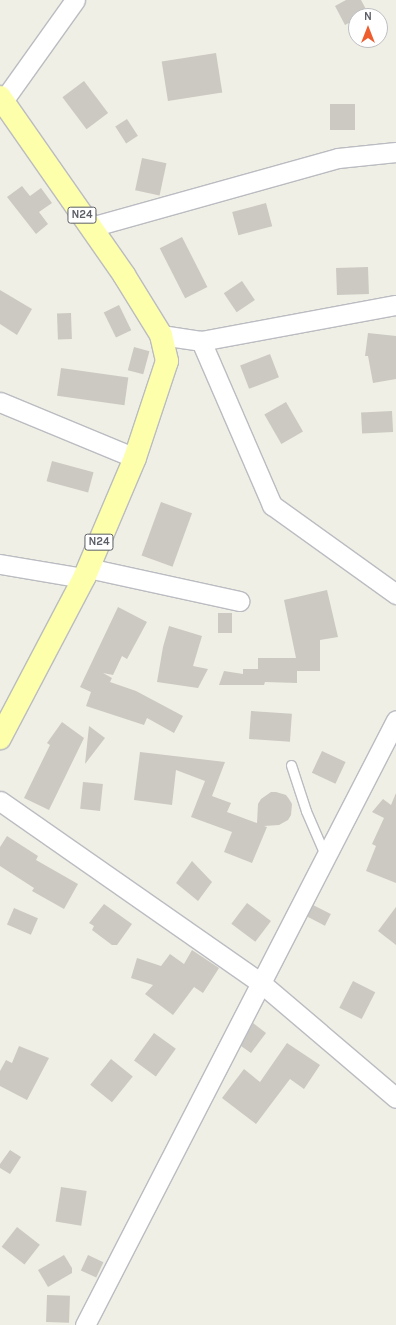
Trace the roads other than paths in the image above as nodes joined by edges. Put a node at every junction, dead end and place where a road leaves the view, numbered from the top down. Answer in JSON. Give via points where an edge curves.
{"nodes":[{"id":1,"x":75,"y":0,"type":"edge"},
{"id":2,"x":2,"y":99,"type":"edge"},
{"id":3,"x":396,"y":152,"type":"edge"},
{"id":4,"x":91,"y":227,"type":"junction"},
{"id":5,"x":396,"y":305,"type":"edge"},
{"id":6,"x":161,"y":335,"type":"junction"},
{"id":7,"x":201,"y":341,"type":"junction"},
{"id":8,"x":0,"y":402,"type":"edge"},
{"id":9,"x":136,"y":458,"type":"junction"},
{"id":10,"x":0,"y":564,"type":"edge"},
{"id":11,"x":86,"y":573,"type":"junction"},
{"id":12,"x":396,"y":594,"type":"edge"},
{"id":13,"x":239,"y":601,"type":"dead end"},
{"id":14,"x":396,"y":720,"type":"edge"},
{"id":15,"x":0,"y":738,"type":"edge"},
{"id":16,"x":292,"y":766,"type":"dead end"},
{"id":17,"x":0,"y":801,"type":"edge"},
{"id":18,"x":326,"y":856,"type":"junction"},
{"id":19,"x":261,"y":983,"type":"junction"},
{"id":20,"x":396,"y":1098,"type":"edge"},
{"id":21,"x":85,"y":1325,"type":"edge"}],
"edges":[{"from":1,"to":2,"type":"street"},
{"from":2,"to":4,"type":"main road","number":"N24"},
{"from":3,"to":4,"type":"street","via":[[338,158]]},
{"from":4,"to":6,"type":"main road","number":"N24"},
{"from":5,"to":7,"type":"street"},
{"from":6,"to":7,"type":"street"},
{"from":6,"to":9,"type":"main road","number":"N24","via":[[167,361]]},
{"from":7,"to":12,"type":"street","via":[[272,504]]},
{"from":8,"to":9,"type":"street"},
{"from":9,"to":11,"type":"main road","number":"N24"},
{"from":10,"to":11,"type":"street"},
{"from":11,"to":13,"type":"street"},
{"from":11,"to":15,"type":"main road","number":"N24"},
{"from":14,"to":18,"type":"street"},
{"from":16,"to":18,"type":"lane","via":[[306,811]]},
{"from":17,"to":19,"type":"street"},
{"from":18,"to":19,"type":"street"},
{"from":19,"to":20,"type":"street"},
{"from":19,"to":21,"type":"street"}]}
